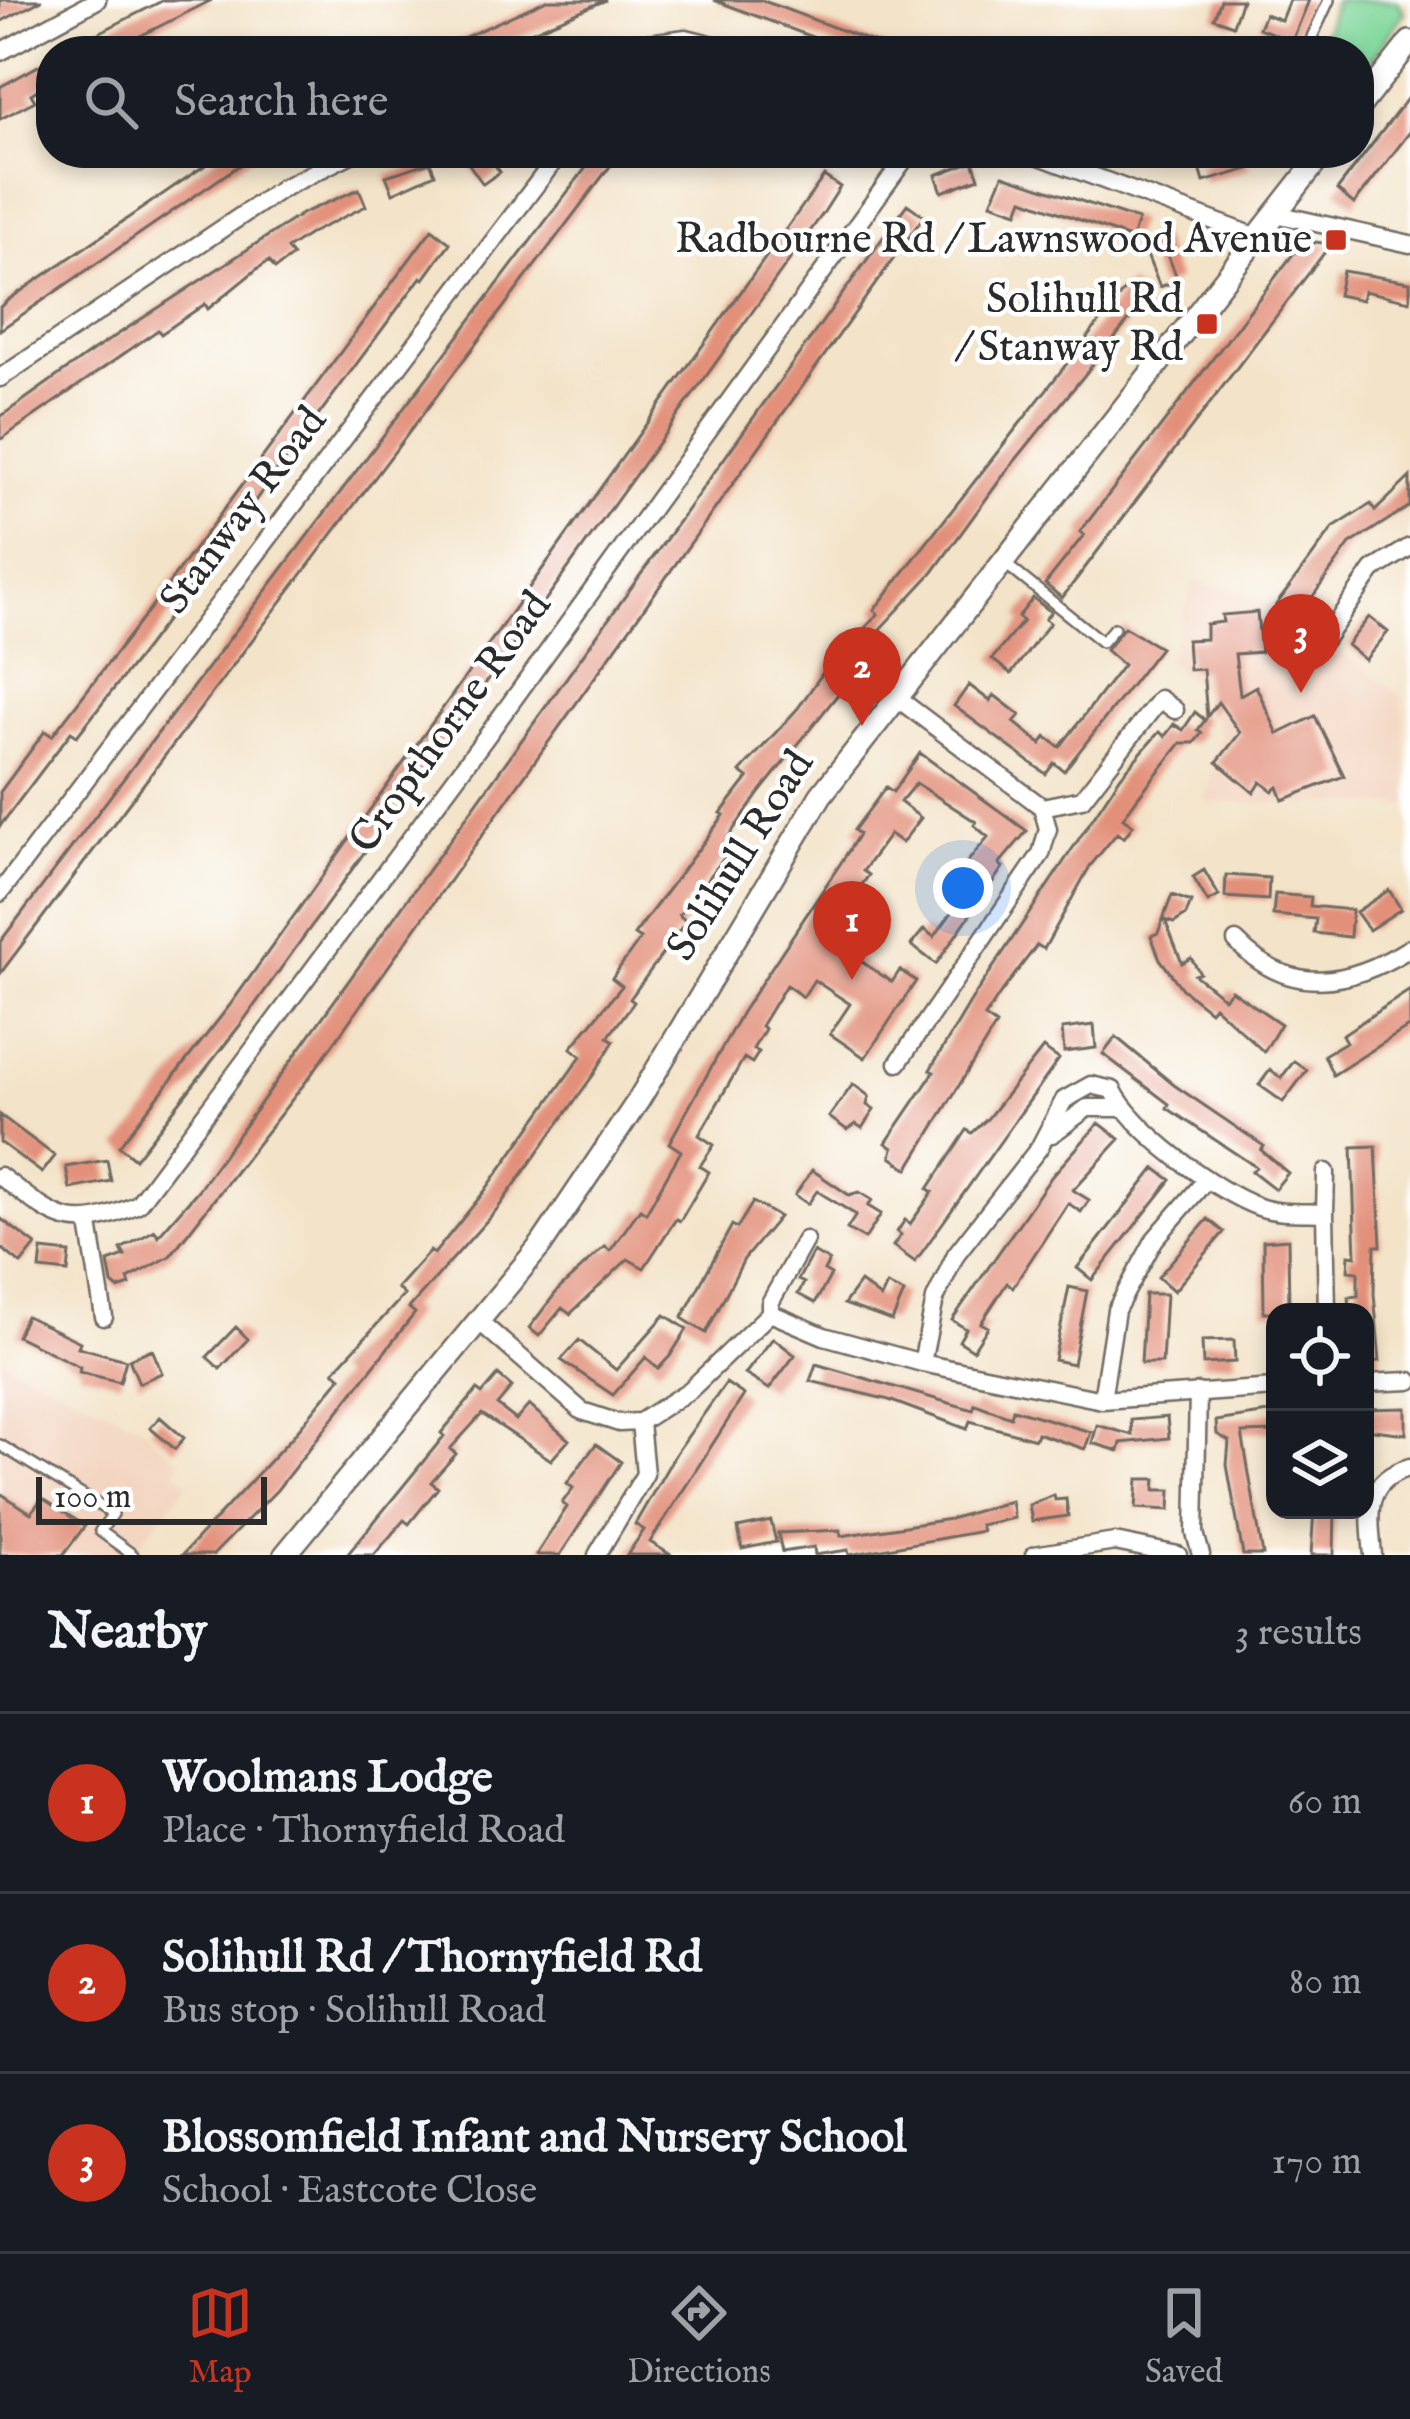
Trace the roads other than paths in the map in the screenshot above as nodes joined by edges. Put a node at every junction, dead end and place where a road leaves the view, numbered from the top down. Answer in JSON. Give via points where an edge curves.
{"nodes":[{"id":1,"x":98,"y":0,"type":"edge"},
{"id":2,"x":1329,"y":0,"type":"edge"},
{"id":3,"x":1312,"y":36,"type":"edge"},
{"id":4,"x":1410,"y":42,"type":"edge"},
{"id":5,"x":0,"y":52,"type":"edge"},
{"id":6,"x":1374,"y":88,"type":"edge"},
{"id":7,"x":323,"y":168,"type":"edge"},
{"id":8,"x":542,"y":168,"type":"edge"},
{"id":9,"x":549,"y":168,"type":"edge"},
{"id":10,"x":896,"y":168,"type":"edge"},
{"id":11,"x":1071,"y":168,"type":"edge"},
{"id":12,"x":1312,"y":168,"type":"edge"},
{"id":13,"x":545,"y":173,"type":"junction"},
{"id":14,"x":1276,"y":214,"type":"junction"},
{"id":15,"x":1257,"y":237,"type":"junction"},
{"id":16,"x":1410,"y":244,"type":"edge"},
{"id":17,"x":0,"y":378,"type":"edge"},
{"id":18,"x":1410,"y":547,"type":"edge"},
{"id":19,"x":1003,"y":562,"type":"junction"},
{"id":20,"x":1114,"y":628,"type":"dead end"},
{"id":21,"x":1324,"y":640,"type":"dead end"},
{"id":22,"x":897,"y":698,"type":"junction"},
{"id":23,"x":1175,"y":710,"type":"dead end"},
{"id":24,"x":1042,"y":807,"type":"junction"},
{"id":25,"x":0,"y":892,"type":"edge"},
{"id":26,"x":1236,"y":941,"type":"dead end"},
{"id":27,"x":1410,"y":948,"type":"edge"},
{"id":28,"x":898,"y":1063,"type":"dead end"},
{"id":29,"x":1326,"y":1172,"type":"dead end"},
{"id":30,"x":0,"y":1176,"type":"edge"},
{"id":31,"x":1207,"y":1179,"type":"junction"},
{"id":32,"x":1324,"y":1214,"type":"junction"},
{"id":33,"x":89,"y":1224,"type":"junction"},
{"id":34,"x":805,"y":1240,"type":"dead end"},
{"id":35,"x":1327,"y":1303,"type":"edge"},
{"id":36,"x":770,"y":1313,"type":"junction"},
{"id":37,"x":104,"y":1317,"type":"dead end"},
{"id":38,"x":480,"y":1322,"type":"junction"},
{"id":39,"x":922,"y":1363,"type":"junction"},
{"id":40,"x":1410,"y":1381,"type":"edge"},
{"id":41,"x":1374,"y":1383,"type":"edge"},
{"id":42,"x":1266,"y":1388,"type":"edge"},
{"id":43,"x":1198,"y":1392,"type":"junction"},
{"id":44,"x":1102,"y":1400,"type":"junction"},
{"id":45,"x":640,"y":1422,"type":"junction"},
{"id":46,"x":0,"y":1445,"type":"edge"},
{"id":47,"x":1410,"y":1467,"type":"edge"},
{"id":48,"x":293,"y":1552,"type":"edge"},
{"id":49,"x":133,"y":1555,"type":"edge"},
{"id":50,"x":597,"y":1555,"type":"edge"},
{"id":51,"x":1034,"y":1555,"type":"edge"},
{"id":52,"x":1178,"y":1555,"type":"edge"},
{"id":53,"x":1201,"y":1555,"type":"edge"},
{"id":54,"x":1373,"y":1555,"type":"edge"}],
"edges":[{"from":1,"to":5,"type":"street"},
{"from":2,"to":3,"type":"lane"},
{"from":4,"to":6,"type":"street"},
{"from":7,"to":17,"type":"street"},
{"from":8,"to":13,"type":"street"},
{"from":9,"to":13,"type":"street","name":"Stanway Road"},
{"from":10,"to":33,"type":"street","name":"Cropthorne Road","via":[[159,1180],[138,1204]]},
{"from":11,"to":15,"type":"street"},
{"from":12,"to":14,"type":"street","name":"Solihull Road"},
{"from":13,"to":25,"type":"street","name":"Stanway Road"},
{"from":14,"to":15,"type":"street","name":"Solihull Road"},
{"from":14,"to":16,"type":"street"},
{"from":15,"to":19,"type":"street","name":"Solihull Road"},
{"from":18,"to":21,"type":"street","via":[[1373,570]]},
{"from":19,"to":20,"type":"lane","via":[[1102,642]]},
{"from":19,"to":22,"type":"street","name":"Solihull Road"},
{"from":22,"to":24,"type":"street"},
{"from":22,"to":38,"type":"street","name":"Solihull Road","via":[[771,871],[589,1176]]},
{"from":23,"to":24,"type":"street","via":[[1160,699],[1082,799]]},
{"from":24,"to":28,"type":"street","via":[[1048,829],[1041,854]]},
{"from":26,"to":27,"type":"street","via":[[1259,965],[1301,980],[1377,969]]},
{"from":29,"to":32,"type":"street"},
{"from":30,"to":33,"type":"street","via":[[60,1220]]},
{"from":31,"to":32,"type":"street","via":[[1261,1208]]},
{"from":31,"to":39,"type":"street","via":[[1120,1108],[1113,1090],[1081,1088],[1064,1100],[1039,1148],[956,1254],[934,1299]]},
{"from":31,"to":44,"type":"street","via":[[1155,1239],[1116,1310]]},
{"from":32,"to":35,"type":"street"},
{"from":33,"to":37,"type":"street"},
{"from":34,"to":36,"type":"street"},
{"from":36,"to":39,"type":"street"},
{"from":36,"to":45,"type":"street","via":[[716,1368]]},
{"from":38,"to":45,"type":"street","via":[[582,1411]]},
{"from":38,"to":48,"type":"street","name":"Solihull Road"},
{"from":39,"to":44,"type":"street"},
{"from":40,"to":41,"type":"street"},
{"from":42,"to":43,"type":"street"},
{"from":43,"to":44,"type":"street"},
{"from":43,"to":53,"type":"street"},
{"from":45,"to":50,"type":"street","via":[[646,1474]]},
{"from":46,"to":49,"type":"lane","via":[[113,1514],[100,1531]]},
{"from":47,"to":54,"type":"street","via":[[1386,1475],[1371,1496]]},
{"from":51,"to":52,"type":"street","via":[[1115,1542]]}]}
